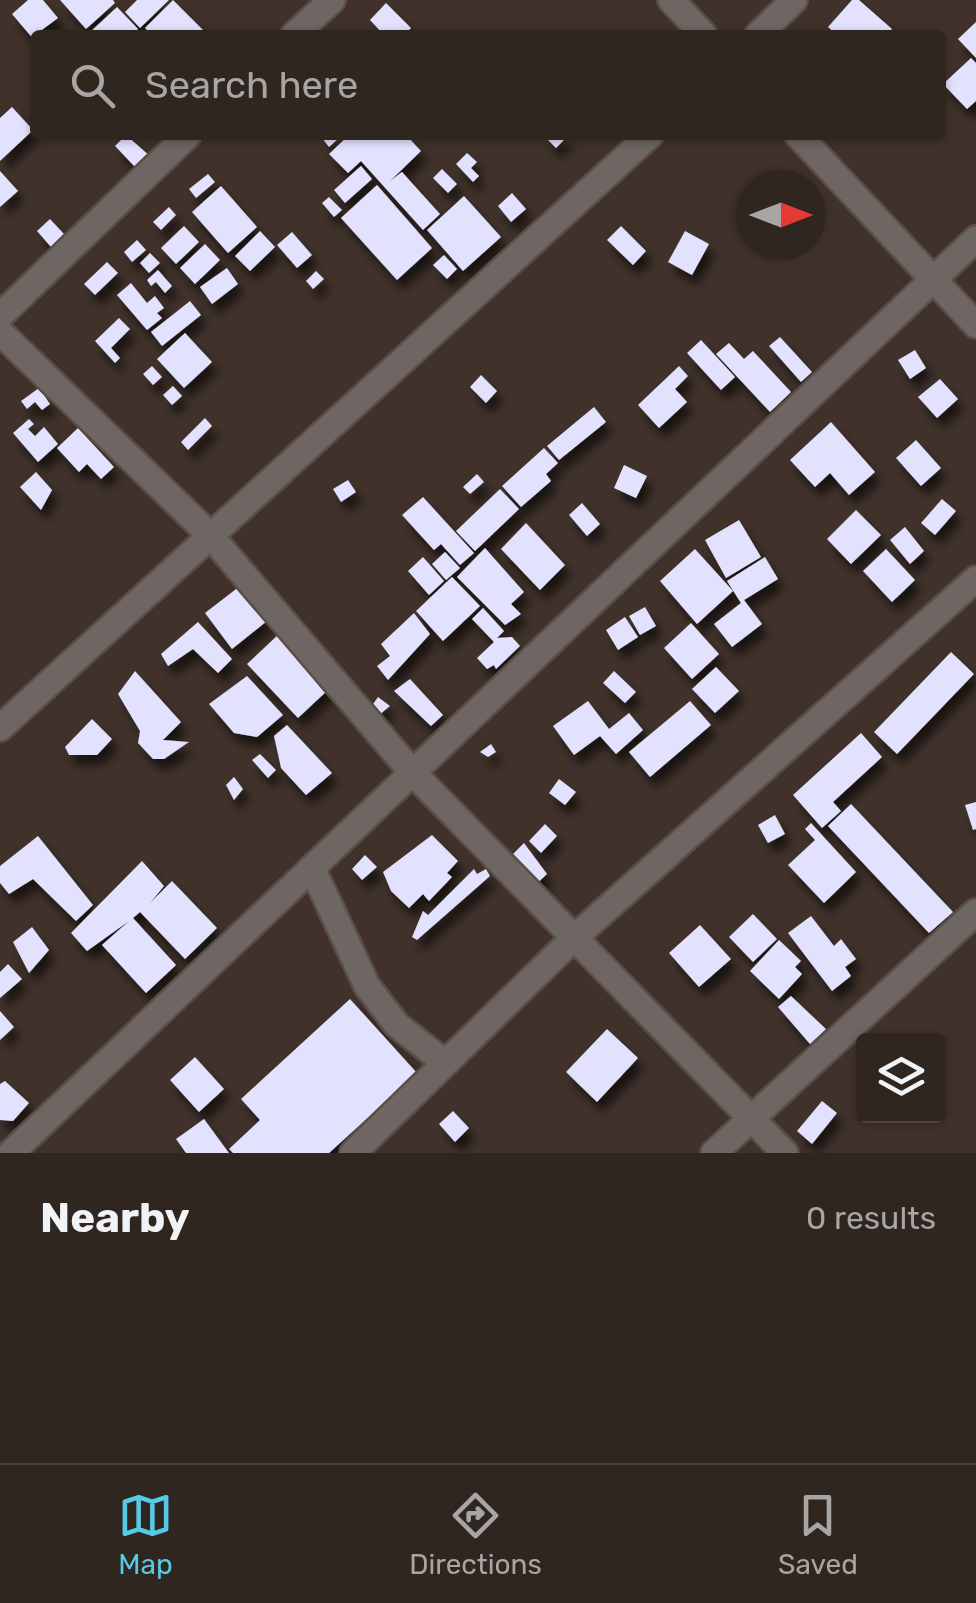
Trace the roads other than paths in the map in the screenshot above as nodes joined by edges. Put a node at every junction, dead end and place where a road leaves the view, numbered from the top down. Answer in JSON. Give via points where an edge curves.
{"nodes":[{"id":1,"x":332,"y":0,"type":"edge"},
{"id":2,"x":671,"y":0,"type":"edge"},
{"id":3,"x":794,"y":0,"type":"edge"},
{"id":4,"x":299,"y":30,"type":"edge"},
{"id":5,"x":699,"y":30,"type":"edge"},
{"id":6,"x":763,"y":30,"type":"edge"},
{"id":7,"x":183,"y":140,"type":"edge"},
{"id":8,"x":644,"y":140,"type":"edge"},
{"id":9,"x":803,"y":140,"type":"edge"},
{"id":10,"x":976,"y":239,"type":"edge"},
{"id":11,"x":932,"y":278,"type":"junction"},
{"id":12,"x":0,"y":316,"type":"edge"},
{"id":13,"x":976,"y":325,"type":"edge"},
{"id":14,"x":0,"y":332,"type":"edge"},
{"id":15,"x":209,"y":534,"type":"junction"},
{"id":16,"x":976,"y":580,"type":"edge"},
{"id":17,"x":0,"y":728,"type":"edge"},
{"id":18,"x":412,"y":772,"type":"junction"},
{"id":19,"x":312,"y":868,"type":"junction"},
{"id":20,"x":976,"y":912,"type":"edge"},
{"id":21,"x":574,"y":938,"type":"junction"},
{"id":22,"x":444,"y":1062,"type":"junction"},
{"id":23,"x":752,"y":1117,"type":"junction"},
{"id":24,"x":11,"y":1153,"type":"edge"},
{"id":25,"x":353,"y":1153,"type":"edge"},
{"id":26,"x":714,"y":1153,"type":"edge"},
{"id":27,"x":785,"y":1153,"type":"edge"}],
"edges":[{"from":1,"to":4,"type":"street"},
{"from":2,"to":5,"type":"street"},
{"from":3,"to":6,"type":"street"},
{"from":7,"to":12,"type":"street"},
{"from":8,"to":15,"type":"street"},
{"from":9,"to":11,"type":"street"},
{"from":10,"to":11,"type":"street"},
{"from":11,"to":13,"type":"street"},
{"from":11,"to":18,"type":"street"},
{"from":14,"to":15,"type":"street"},
{"from":15,"to":17,"type":"street"},
{"from":15,"to":18,"type":"street"},
{"from":16,"to":21,"type":"street"},
{"from":18,"to":19,"type":"street"},
{"from":18,"to":21,"type":"street"},
{"from":19,"to":22,"type":"street","via":[[367,986],[398,1025]]},
{"from":19,"to":24,"type":"street"},
{"from":20,"to":23,"type":"street"},
{"from":21,"to":22,"type":"street"},
{"from":21,"to":23,"type":"street"},
{"from":22,"to":25,"type":"street"},
{"from":23,"to":26,"type":"street"},
{"from":23,"to":27,"type":"street"}]}
